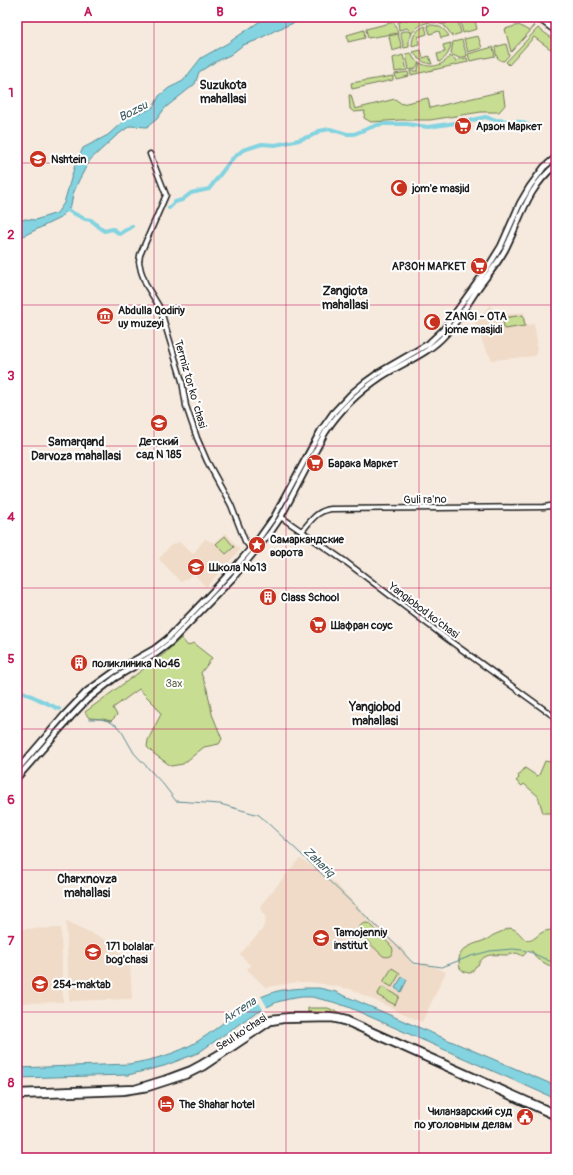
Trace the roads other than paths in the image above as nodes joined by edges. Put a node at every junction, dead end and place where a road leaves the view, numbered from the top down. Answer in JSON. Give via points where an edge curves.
{"nodes":[{"id":1,"x":537,"y":17,"type":"edge"},
{"id":2,"x":553,"y":17,"type":"edge"},
{"id":3,"x":556,"y":20,"type":"edge"},
{"id":4,"x":556,"y":31,"type":"edge"},
{"id":5,"x":150,"y":154,"type":"dead end"},
{"id":6,"x":556,"y":158,"type":"edge"},
{"id":7,"x":556,"y":165,"type":"edge"},
{"id":8,"x":490,"y":268,"type":"junction"},
{"id":9,"x":556,"y":505,"type":"edge"},
{"id":10,"x":281,"y":517,"type":"junction"},
{"id":11,"x":302,"y":531,"type":"junction"},
{"id":12,"x":251,"y":548,"type":"junction"},
{"id":13,"x":255,"y":553,"type":"junction"},
{"id":14,"x":556,"y":718,"type":"edge"},
{"id":15,"x":17,"y":770,"type":"edge"},
{"id":16,"x":17,"y":778,"type":"edge"},
{"id":17,"x":17,"y":1092,"type":"edge"},
{"id":18,"x":17,"y":1096,"type":"edge"},
{"id":19,"x":518,"y":1098,"type":"junction"},
{"id":20,"x":556,"y":1113,"type":"edge"},
{"id":21,"x":556,"y":1117,"type":"edge"}],
"edges":[{"from":1,"to":4,"type":"main road"},
{"from":2,"to":3,"type":"main road"},
{"from":5,"to":12,"type":"street","name":"Termiz tor koʻchasi","via":[[166,196],[140,255],[141,272],[160,308],[197,438]]},
{"from":6,"to":8,"type":"main road","via":[[544,167],[530,186]]},
{"from":7,"to":8,"type":"main road","via":[[544,175],[532,191],[505,249]]},
{"from":8,"to":10,"type":"main road","via":[[441,340],[381,377],[344,408],[325,433]]},
{"from":8,"to":12,"type":"main road","via":[[437,336],[364,383],[332,413],[274,516]]},
{"from":9,"to":11,"type":"street","name":"Guli ra'no","via":[[331,509],[316,515]]},
{"from":10,"to":11,"type":"street","name":"Yangiobod ko'chasi"},
{"from":10,"to":13,"type":"main road"},
{"from":11,"to":14,"type":"street","name":"Yangiobod ko'chasi"},
{"from":12,"to":13,"type":"street","name":"Termiz tor koʻchasi"},
{"from":12,"to":15,"type":"main road","via":[[167,639],[115,671],[83,695]]},
{"from":13,"to":16,"type":"main road","via":[[170,643],[92,695]]},
{"from":17,"to":19,"type":"main road","name":"Seul ko'chasi","via":[[141,1087],[164,1080],[208,1060],[266,1020],[280,1017],[329,1016],[346,1019]]},
{"from":18,"to":19,"type":"main road","name":"Seul ko'chasi","via":[[123,1092],[148,1088],[198,1070],[271,1022],[332,1019],[352,1025]]},
{"from":19,"to":20,"type":"main road","name":"Seul ko'chasi"},
{"from":19,"to":21,"type":"main road","name":"Seul ko'chasi"}]}
